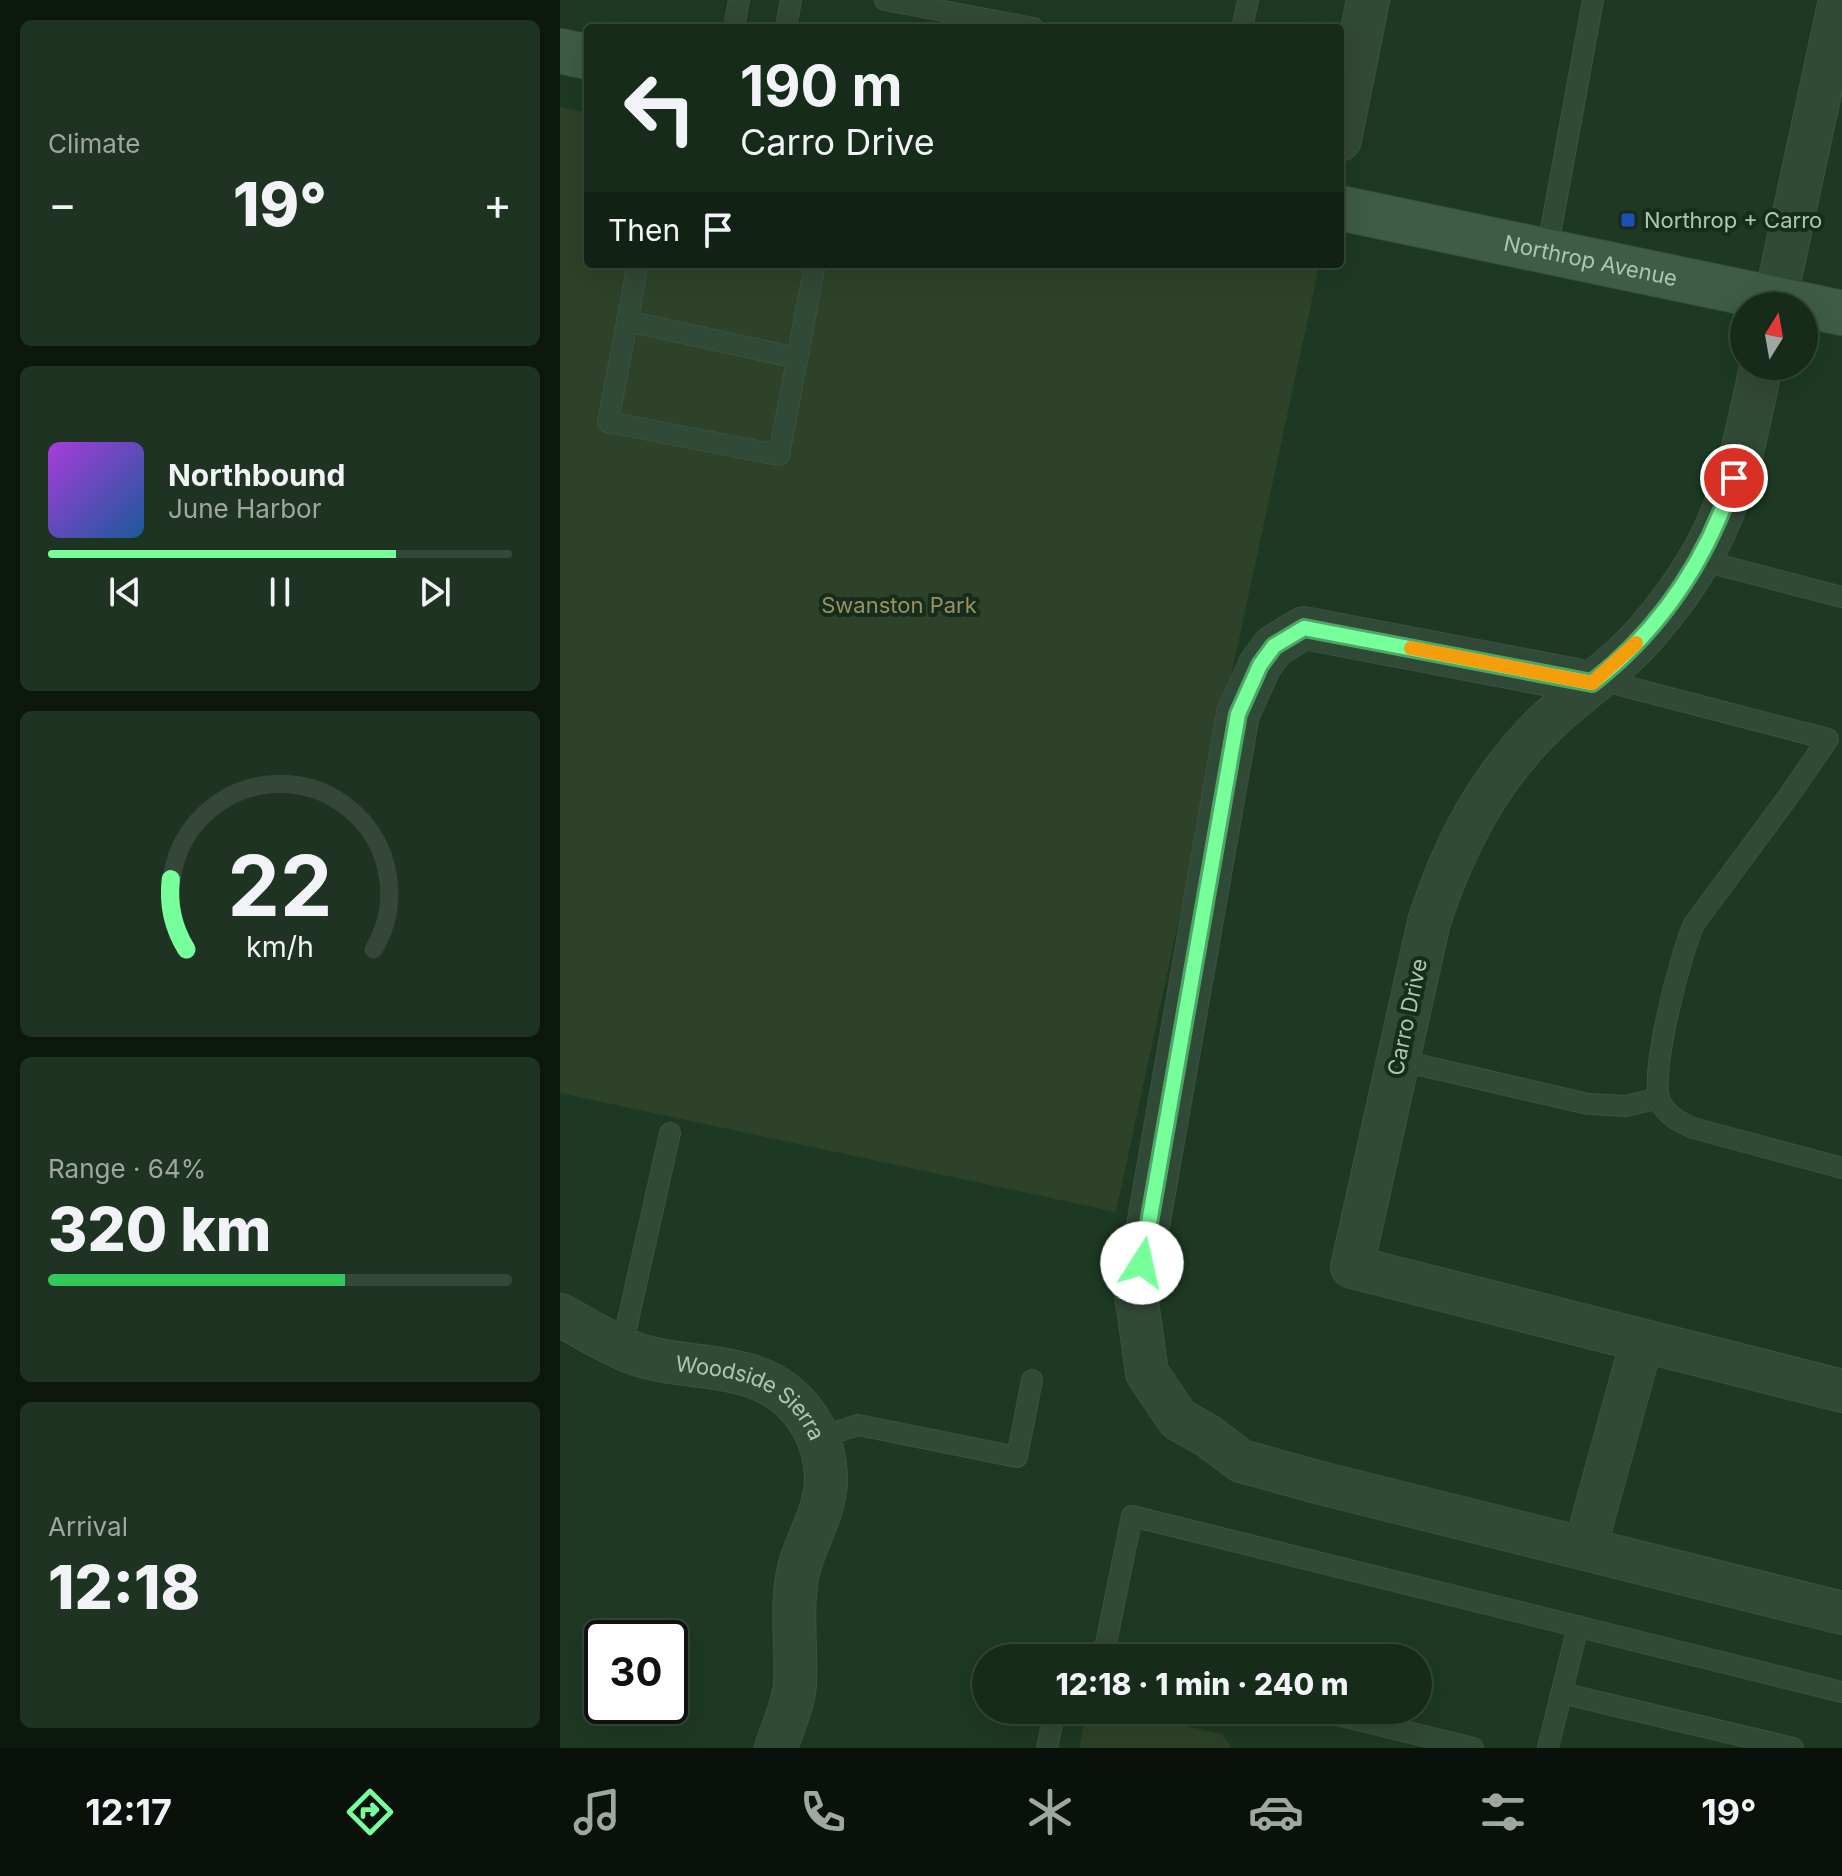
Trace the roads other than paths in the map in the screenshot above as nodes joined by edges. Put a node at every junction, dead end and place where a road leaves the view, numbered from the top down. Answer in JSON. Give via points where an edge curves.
{"nodes":[{"id":1,"x":739,"y":0,"type":"edge"},
{"id":2,"x":791,"y":0,"type":"edge"},
{"id":3,"x":885,"y":0,"type":"edge"},
{"id":4,"x":1248,"y":0,"type":"edge"},
{"id":5,"x":1368,"y":0,"type":"edge"},
{"id":6,"x":1593,"y":0,"type":"edge"},
{"id":7,"x":1840,"y":0,"type":"edge"},
{"id":8,"x":735,"y":24,"type":"edge"},
{"id":9,"x":787,"y":24,"type":"edge"},
{"id":10,"x":1012,"y":24,"type":"edge"},
{"id":11,"x":1243,"y":24,"type":"edge"},
{"id":12,"x":560,"y":51,"type":"edge"},
{"id":13,"x":584,"y":56,"type":"edge"},
{"id":14,"x":1831,"y":89,"type":"edge"},
{"id":15,"x":1344,"y":120,"type":"edge"},
{"id":16,"x":1344,"y":209,"type":"edge"},
{"id":17,"x":1547,"y":251,"type":"junction"},
{"id":18,"x":637,"y":268,"type":"edge"},
{"id":19,"x":814,"y":268,"type":"edge"},
{"id":20,"x":1730,"y":292,"type":"edge"},
{"id":21,"x":1777,"y":292,"type":"edge"},
{"id":22,"x":1818,"y":309,"type":"edge"},
{"id":23,"x":1842,"y":313,"type":"edge"},
{"id":24,"x":627,"y":321,"type":"junction"},
{"id":25,"x":797,"y":358,"type":"junction"},
{"id":26,"x":1758,"y":380,"type":"edge"},
{"id":27,"x":1700,"y":560,"type":"junction"},
{"id":28,"x":1842,"y":597,"type":"edge"},
{"id":29,"x":1594,"y":681,"type":"junction"},
{"id":30,"x":1835,"y":741,"type":"edge"},
{"id":31,"x":1398,"y":1060,"type":"junction"},
{"id":32,"x":1659,"y":1098,"type":"junction"},
{"id":33,"x":670,"y":1133,"type":"dead end"},
{"id":34,"x":1842,"y":1168,"type":"edge"},
{"id":35,"x":560,"y":1315,"type":"edge"},
{"id":36,"x":1642,"y":1341,"type":"junction"},
{"id":37,"x":622,"y":1347,"type":"junction"},
{"id":38,"x":1032,"y":1380,"type":"dead end"},
{"id":39,"x":1842,"y":1391,"type":"edge"},
{"id":40,"x":818,"y":1438,"type":"junction"},
{"id":41,"x":1585,"y":1548,"type":"junction"},
{"id":42,"x":1842,"y":1613,"type":"edge"},
{"id":43,"x":1578,"y":1626,"type":"junction"},
{"id":44,"x":1107,"y":1644,"type":"edge"},
{"id":45,"x":1842,"y":1692,"type":"edge"},
{"id":46,"x":1561,"y":1693,"type":"junction"},
{"id":47,"x":1052,"y":1724,"type":"edge"},
{"id":48,"x":1374,"y":1724,"type":"edge"},
{"id":49,"x":776,"y":1748,"type":"edge"},
{"id":50,"x":1047,"y":1748,"type":"edge"},
{"id":51,"x":1473,"y":1748,"type":"edge"},
{"id":52,"x":1548,"y":1748,"type":"edge"},
{"id":53,"x":1793,"y":1748,"type":"edge"}],
"edges":[{"from":1,"to":8,"type":"lane"},
{"from":2,"to":9,"type":"lane"},
{"from":3,"to":10,"type":"lane"},
{"from":4,"to":11,"type":"lane"},
{"from":5,"to":15,"type":"street"},
{"from":6,"to":17,"type":"lane"},
{"from":7,"to":14,"type":"street"},
{"from":12,"to":13,"type":"street"},
{"from":14,"to":21,"type":"street"},
{"from":16,"to":17,"type":"street","name":"Northrop Avenue"},
{"from":17,"to":20,"type":"street","name":"Northrop Avenue"},
{"from":18,"to":24,"type":"lane"},
{"from":19,"to":25,"type":"lane"},
{"from":22,"to":23,"type":"street","name":"Northrop Avenue"},
{"from":24,"to":25,"type":"lane"},
{"from":24,"to":25,"type":"lane","via":[[608,422],[779,455]]},
{"from":26,"to":27,"type":"street","name":"Carro Drive","via":[[1725,506]]},
{"from":27,"to":28,"type":"lane"},
{"from":27,"to":29,"type":"street","name":"Carro Drive","via":[[1648,631]]},
{"from":29,"to":30,"type":"lane"},
{"from":29,"to":31,"type":"street","name":"Carro Drive","via":[[1547,722],[1501,775],[1463,834],[1429,922]]},
{"from":29,"to":41,"type":"street","via":[[1304,628],[1274,646],[1238,714],[1136,1294],[1147,1373],[1178,1419],[1241,1461]]},
{"from":30,"to":32,"type":"lane","via":[[1689,933],[1658,1069]]},
{"from":31,"to":32,"type":"lane","via":[[1588,1104],[1626,1106]]},
{"from":31,"to":36,"type":"street","name":"Carro Drive","via":[[1352,1267]]},
{"from":32,"to":34,"type":"lane","via":[[1670,1115],[1693,1128]]},
{"from":33,"to":37,"type":"lane"},
{"from":35,"to":37,"type":"street","name":"Woodside Sierra"},
{"from":36,"to":39,"type":"street","name":"Carro Drive"},
{"from":36,"to":41,"type":"street"},
{"from":37,"to":40,"type":"street","name":"Woodside Sierra","via":[[658,1360],[763,1380],[791,1397]]},
{"from":38,"to":40,"type":"lane","via":[[1017,1457],[858,1425]]},
{"from":40,"to":49,"type":"street","name":"Woodside Sierra","via":[[826,1483],[799,1568],[795,1688]]},
{"from":41,"to":42,"type":"street"},
{"from":43,"to":44,"type":"lane","via":[[1132,1516]]},
{"from":43,"to":45,"type":"lane"},
{"from":43,"to":46,"type":"lane"},
{"from":46,"to":52,"type":"lane"},
{"from":46,"to":53,"type":"lane"},
{"from":47,"to":50,"type":"lane"},
{"from":48,"to":51,"type":"lane"}]}
